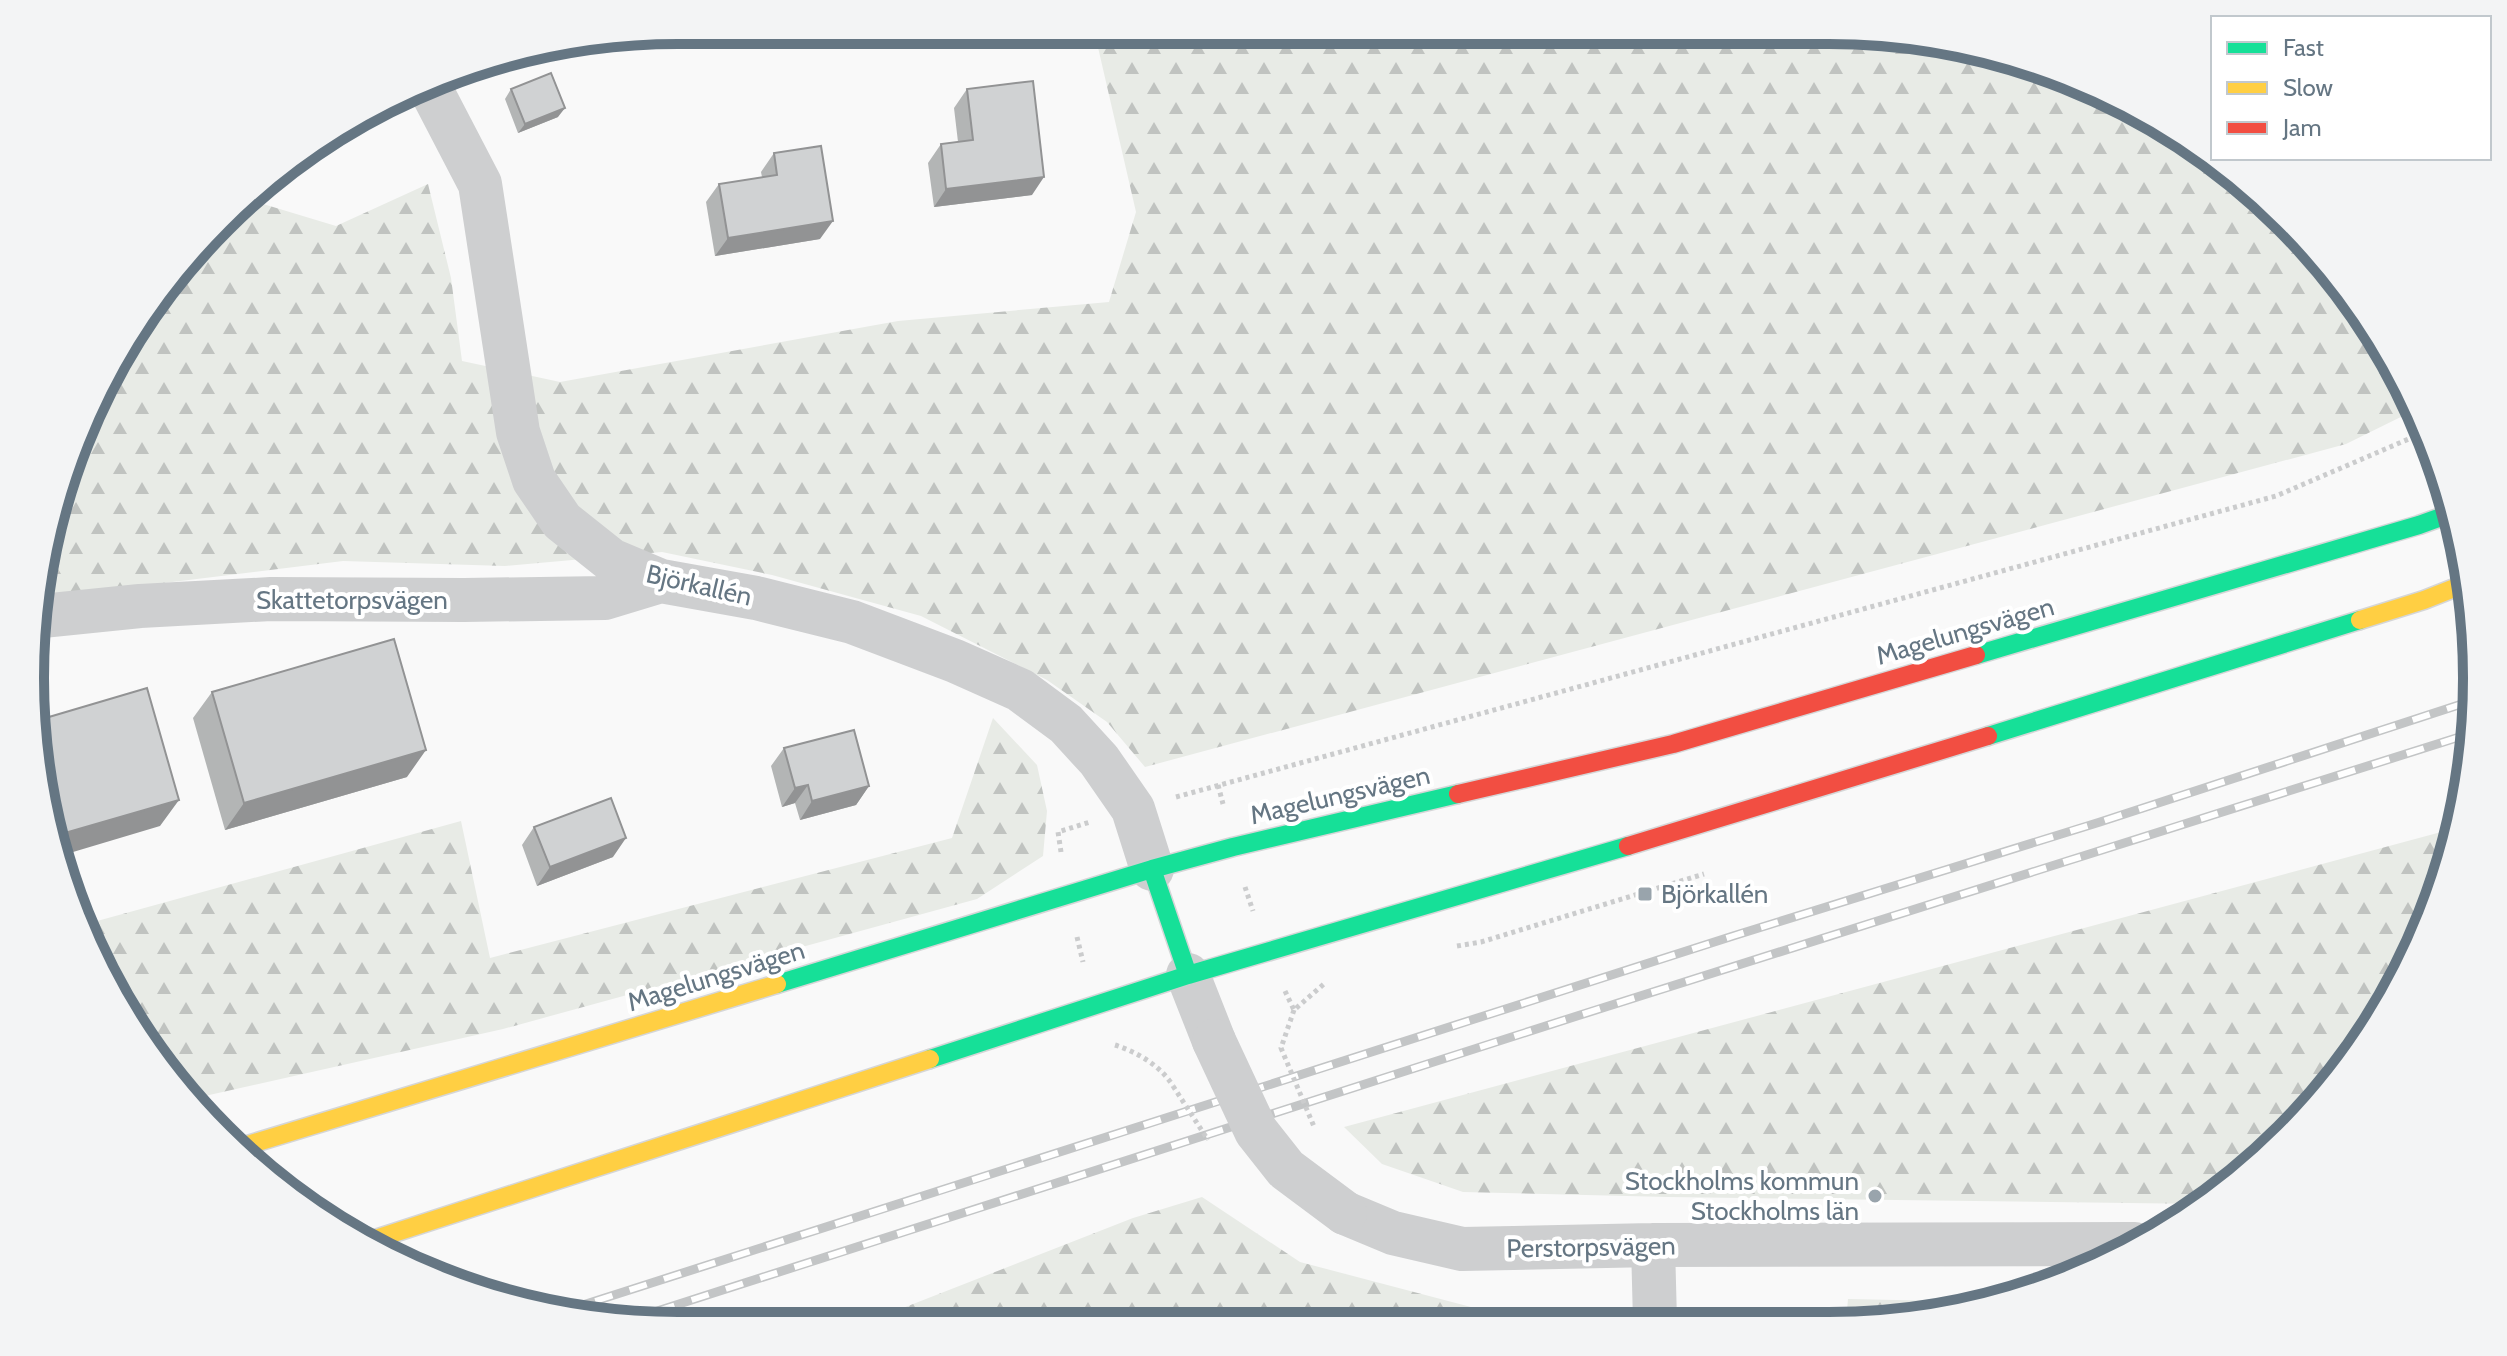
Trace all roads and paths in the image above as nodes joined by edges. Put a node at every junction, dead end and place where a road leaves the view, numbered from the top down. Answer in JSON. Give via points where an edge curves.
{"nodes":[{"id":1,"x":433,"y":93,"type":"edge"},
{"id":2,"x":2415,"y":436,"type":"edge"},
{"id":3,"x":2442,"y":517,"type":"edge"},
{"id":4,"x":661,"y":581,"type":"junction"},
{"id":5,"x":2457,"y":587,"type":"edge"},
{"id":6,"x":47,"y":615,"type":"edge"},
{"id":7,"x":1133,"y":809,"type":"junction"},
{"id":8,"x":1152,"y":869,"type":"junction"},
{"id":9,"x":1068,"y":895,"type":"junction"},
{"id":10,"x":1188,"y":975,"type":"junction"},
{"id":11,"x":1093,"y":1006,"type":"junction"},
{"id":12,"x":1294,"y":1010,"type":"dead end"},
{"id":13,"x":1173,"y":1086,"type":"dead end"},
{"id":14,"x":1316,"y":1133,"type":"dead end"},
{"id":15,"x":249,"y":1145,"type":"edge"},
{"id":16,"x":380,"y":1237,"type":"edge"},
{"id":17,"x":2114,"y":1244,"type":"edge"},
{"id":18,"x":1653,"y":1245,"type":"junction"},
{"id":19,"x":1655,"y":1312,"type":"edge"}],
"edges":[{"from":1,"to":4,"type":"street","name":"Björkallén","via":[[480,184],[518,432],[534,480],[562,521],[611,560]]},
{"from":2,"to":7,"type":"path","via":[[2276,496]]},
{"from":3,"to":8,"type":"main road","name":"Magelungsvägen","via":[[1673,744]]},
{"from":4,"to":6,"type":"street","name":"Skattetorpsvägen","via":[[605,598],[271,599]]},
{"from":4,"to":7,"type":"street","name":"Björkallén","via":[[852,622],[1020,690],[1066,724]]},
{"from":5,"to":10,"type":"main road","via":[[1691,828]]},
{"from":7,"to":8,"type":"street","name":"Björkallén"},
{"from":7,"to":9,"type":"path","via":[[1058,832]]},
{"from":8,"to":9,"type":"main road","name":"Magelungsvägen"},
{"from":8,"to":10,"type":"main road"},
{"from":9,"to":11,"type":"path"},
{"from":9,"to":15,"type":"main road","name":"Magelungsvägen"},
{"from":10,"to":11,"type":"main road"},
{"from":10,"to":18,"type":"street","name":"Perstorpsvägen","bridge":true,"via":[[1256,1131],[1286,1169],[1345,1213],[1393,1233],[1462,1249]]},
{"from":11,"to":13,"type":"path","via":[[1105,1042],[1131,1050]]},
{"from":11,"to":16,"type":"main road"},
{"from":12,"to":14,"type":"path","bridge":true,"via":[[1281,1048]]},
{"from":17,"to":18,"type":"street","name":"Perstorpsvägen"},
{"from":18,"to":19,"type":"street"}]}
